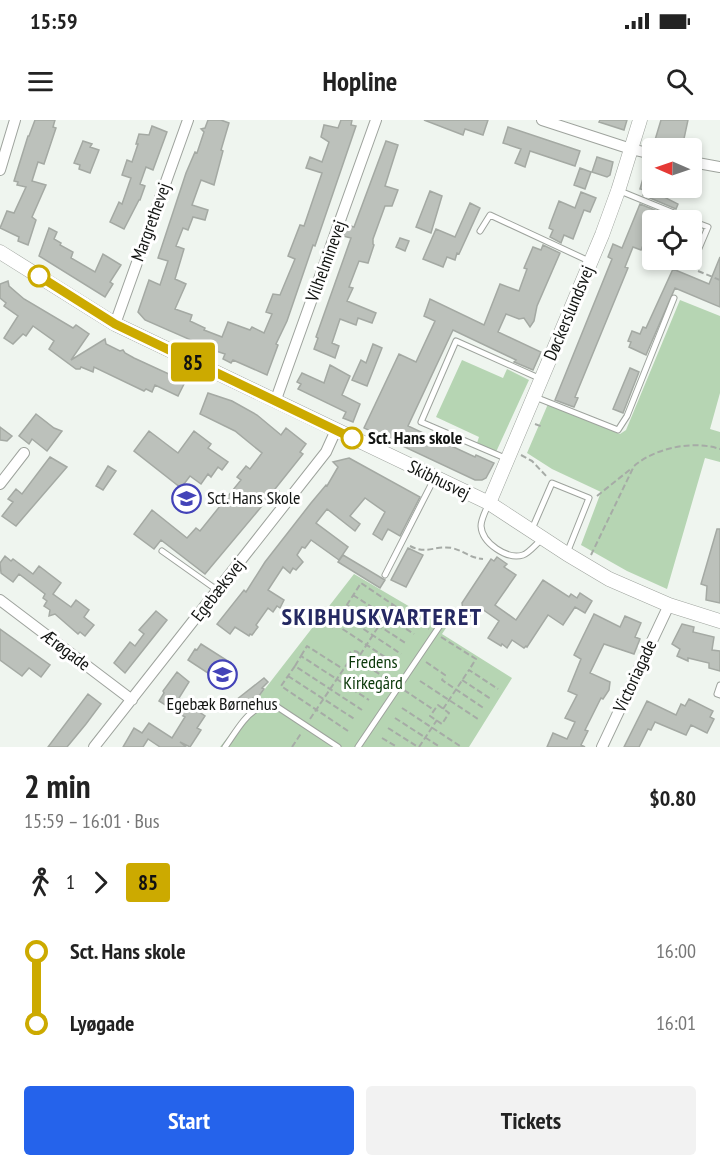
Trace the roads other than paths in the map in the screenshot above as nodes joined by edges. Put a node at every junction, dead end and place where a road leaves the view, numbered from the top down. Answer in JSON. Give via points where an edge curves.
{"nodes":[{"id":1,"x":15,"y":120,"type":"edge"},
{"id":2,"x":188,"y":120,"type":"edge"},
{"id":3,"x":376,"y":120,"type":"edge"},
{"id":4,"x":542,"y":120,"type":"edge"},
{"id":5,"x":640,"y":120,"type":"edge"},
{"id":6,"x":631,"y":149,"type":"junction"},
{"id":7,"x":642,"y":152,"type":"edge"},
{"id":8,"x":702,"y":164,"type":"edge"},
{"id":9,"x":720,"y":167,"type":"edge"},
{"id":10,"x":0,"y":170,"type":"edge"},
{"id":11,"x":618,"y":191,"type":"junction"},
{"id":12,"x":661,"y":210,"type":"edge"},
{"id":13,"x":702,"y":225,"type":"edge"},
{"id":14,"x":480,"y":231,"type":"dead end"},
{"id":15,"x":702,"y":242,"type":"edge"},
{"id":16,"x":0,"y":252,"type":"edge"},
{"id":17,"x":590,"y":261,"type":"junction"},
{"id":18,"x":674,"y":298,"type":"dead end"},
{"id":19,"x":115,"y":324,"type":"junction"},
{"id":20,"x":541,"y":379,"type":"junction"},
{"id":21,"x":534,"y":397,"type":"junction"},
{"id":22,"x":275,"y":402,"type":"junction"},
{"id":23,"x":336,"y":430,"type":"junction"},
{"id":24,"x":24,"y":453,"type":"dead end"},
{"id":25,"x":507,"y":459,"type":"junction"},
{"id":26,"x":435,"y":478,"type":"junction"},
{"id":27,"x":0,"y":484,"type":"edge"},
{"id":28,"x":489,"y":503,"type":"junction"},
{"id":29,"x":537,"y":535,"type":"junction"},
{"id":30,"x":162,"y":550,"type":"dead end"},
{"id":31,"x":567,"y":554,"type":"junction"},
{"id":32,"x":385,"y":575,"type":"dead end"},
{"id":33,"x":217,"y":590,"type":"junction"},
{"id":34,"x":0,"y":600,"type":"edge"},
{"id":35,"x":669,"y":605,"type":"junction"},
{"id":36,"x":445,"y":618,"type":"dead end"},
{"id":37,"x":720,"y":621,"type":"edge"},
{"id":38,"x":720,"y":686,"type":"edge"},
{"id":39,"x":720,"y":695,"type":"edge"},
{"id":40,"x":132,"y":700,"type":"junction"},
{"id":41,"x":99,"y":746,"type":"edge"},
{"id":42,"x":225,"y":747,"type":"edge"},
{"id":43,"x":338,"y":747,"type":"edge"},
{"id":44,"x":358,"y":747,"type":"edge"},
{"id":45,"x":602,"y":747,"type":"edge"}],
"edges":[{"from":1,"to":10,"type":"street"},
{"from":2,"to":19,"type":"street","name":"Margrethevej"},
{"from":3,"to":22,"type":"street","name":"Vilhelminevej"},
{"from":4,"to":6,"type":"street"},
{"from":5,"to":6,"type":"street","name":"Døckerslundsvej"},
{"from":6,"to":7,"type":"street"},
{"from":6,"to":11,"type":"street","name":"Døckerslundsvej"},
{"from":8,"to":9,"type":"street"},
{"from":11,"to":12,"type":"lane"},
{"from":11,"to":17,"type":"street","name":"Døckerslundsvej"},
{"from":13,"to":15,"type":"lane","via":[[708,227]]},
{"from":14,"to":17,"type":"lane","via":[[490,215]]},
{"from":16,"to":19,"type":"street","name":"Skibhusvej"},
{"from":17,"to":20,"type":"street","name":"Døckerslundsvej"},
{"from":18,"to":21,"type":"lane","via":[[618,430]]},
{"from":19,"to":22,"type":"street","name":"Skibhusvej"},
{"from":20,"to":21,"type":"street","name":"Døckerslundsvej"},
{"from":20,"to":25,"type":"lane","via":[[456,341],[421,422]]},
{"from":21,"to":25,"type":"street","name":"Døckerslundsvej"},
{"from":22,"to":23,"type":"street","name":"Skibhusvej"},
{"from":23,"to":26,"type":"street","name":"Skibhusvej"},
{"from":23,"to":33,"type":"street","name":"Egebæksvej","via":[[326,452]]},
{"from":24,"to":27,"type":"street"},
{"from":25,"to":28,"type":"street","name":"Døckerslundsvej"},
{"from":26,"to":28,"type":"street","name":"Skibhusvej"},
{"from":26,"to":32,"type":"lane"},
{"from":28,"to":29,"type":"street","name":"Skibhusvej"},
{"from":28,"to":29,"type":"lane","via":[[481,524],[492,545],[509,555],[524,555]]},
{"from":29,"to":31,"type":"street","name":"Skibhusvej"},
{"from":29,"to":31,"type":"lane","via":[[552,483],[589,498]]},
{"from":30,"to":33,"type":"lane"},
{"from":31,"to":35,"type":"street","name":"Skibhusvej","via":[[609,579]]},
{"from":33,"to":40,"type":"street","name":"Egebæksvej"},
{"from":34,"to":40,"type":"street","name":"Ærøgade"},
{"from":35,"to":37,"type":"street","name":"Skibhusvej"},
{"from":35,"to":45,"type":"street","name":"Victoriagade"},
{"from":36,"to":44,"type":"lane"},
{"from":38,"to":39,"type":"lane"},
{"from":40,"to":41,"type":"street","name":"Egebæksvej"},
{"from":42,"to":43,"type":"lane","via":[[258,708],[276,706]]}]}
